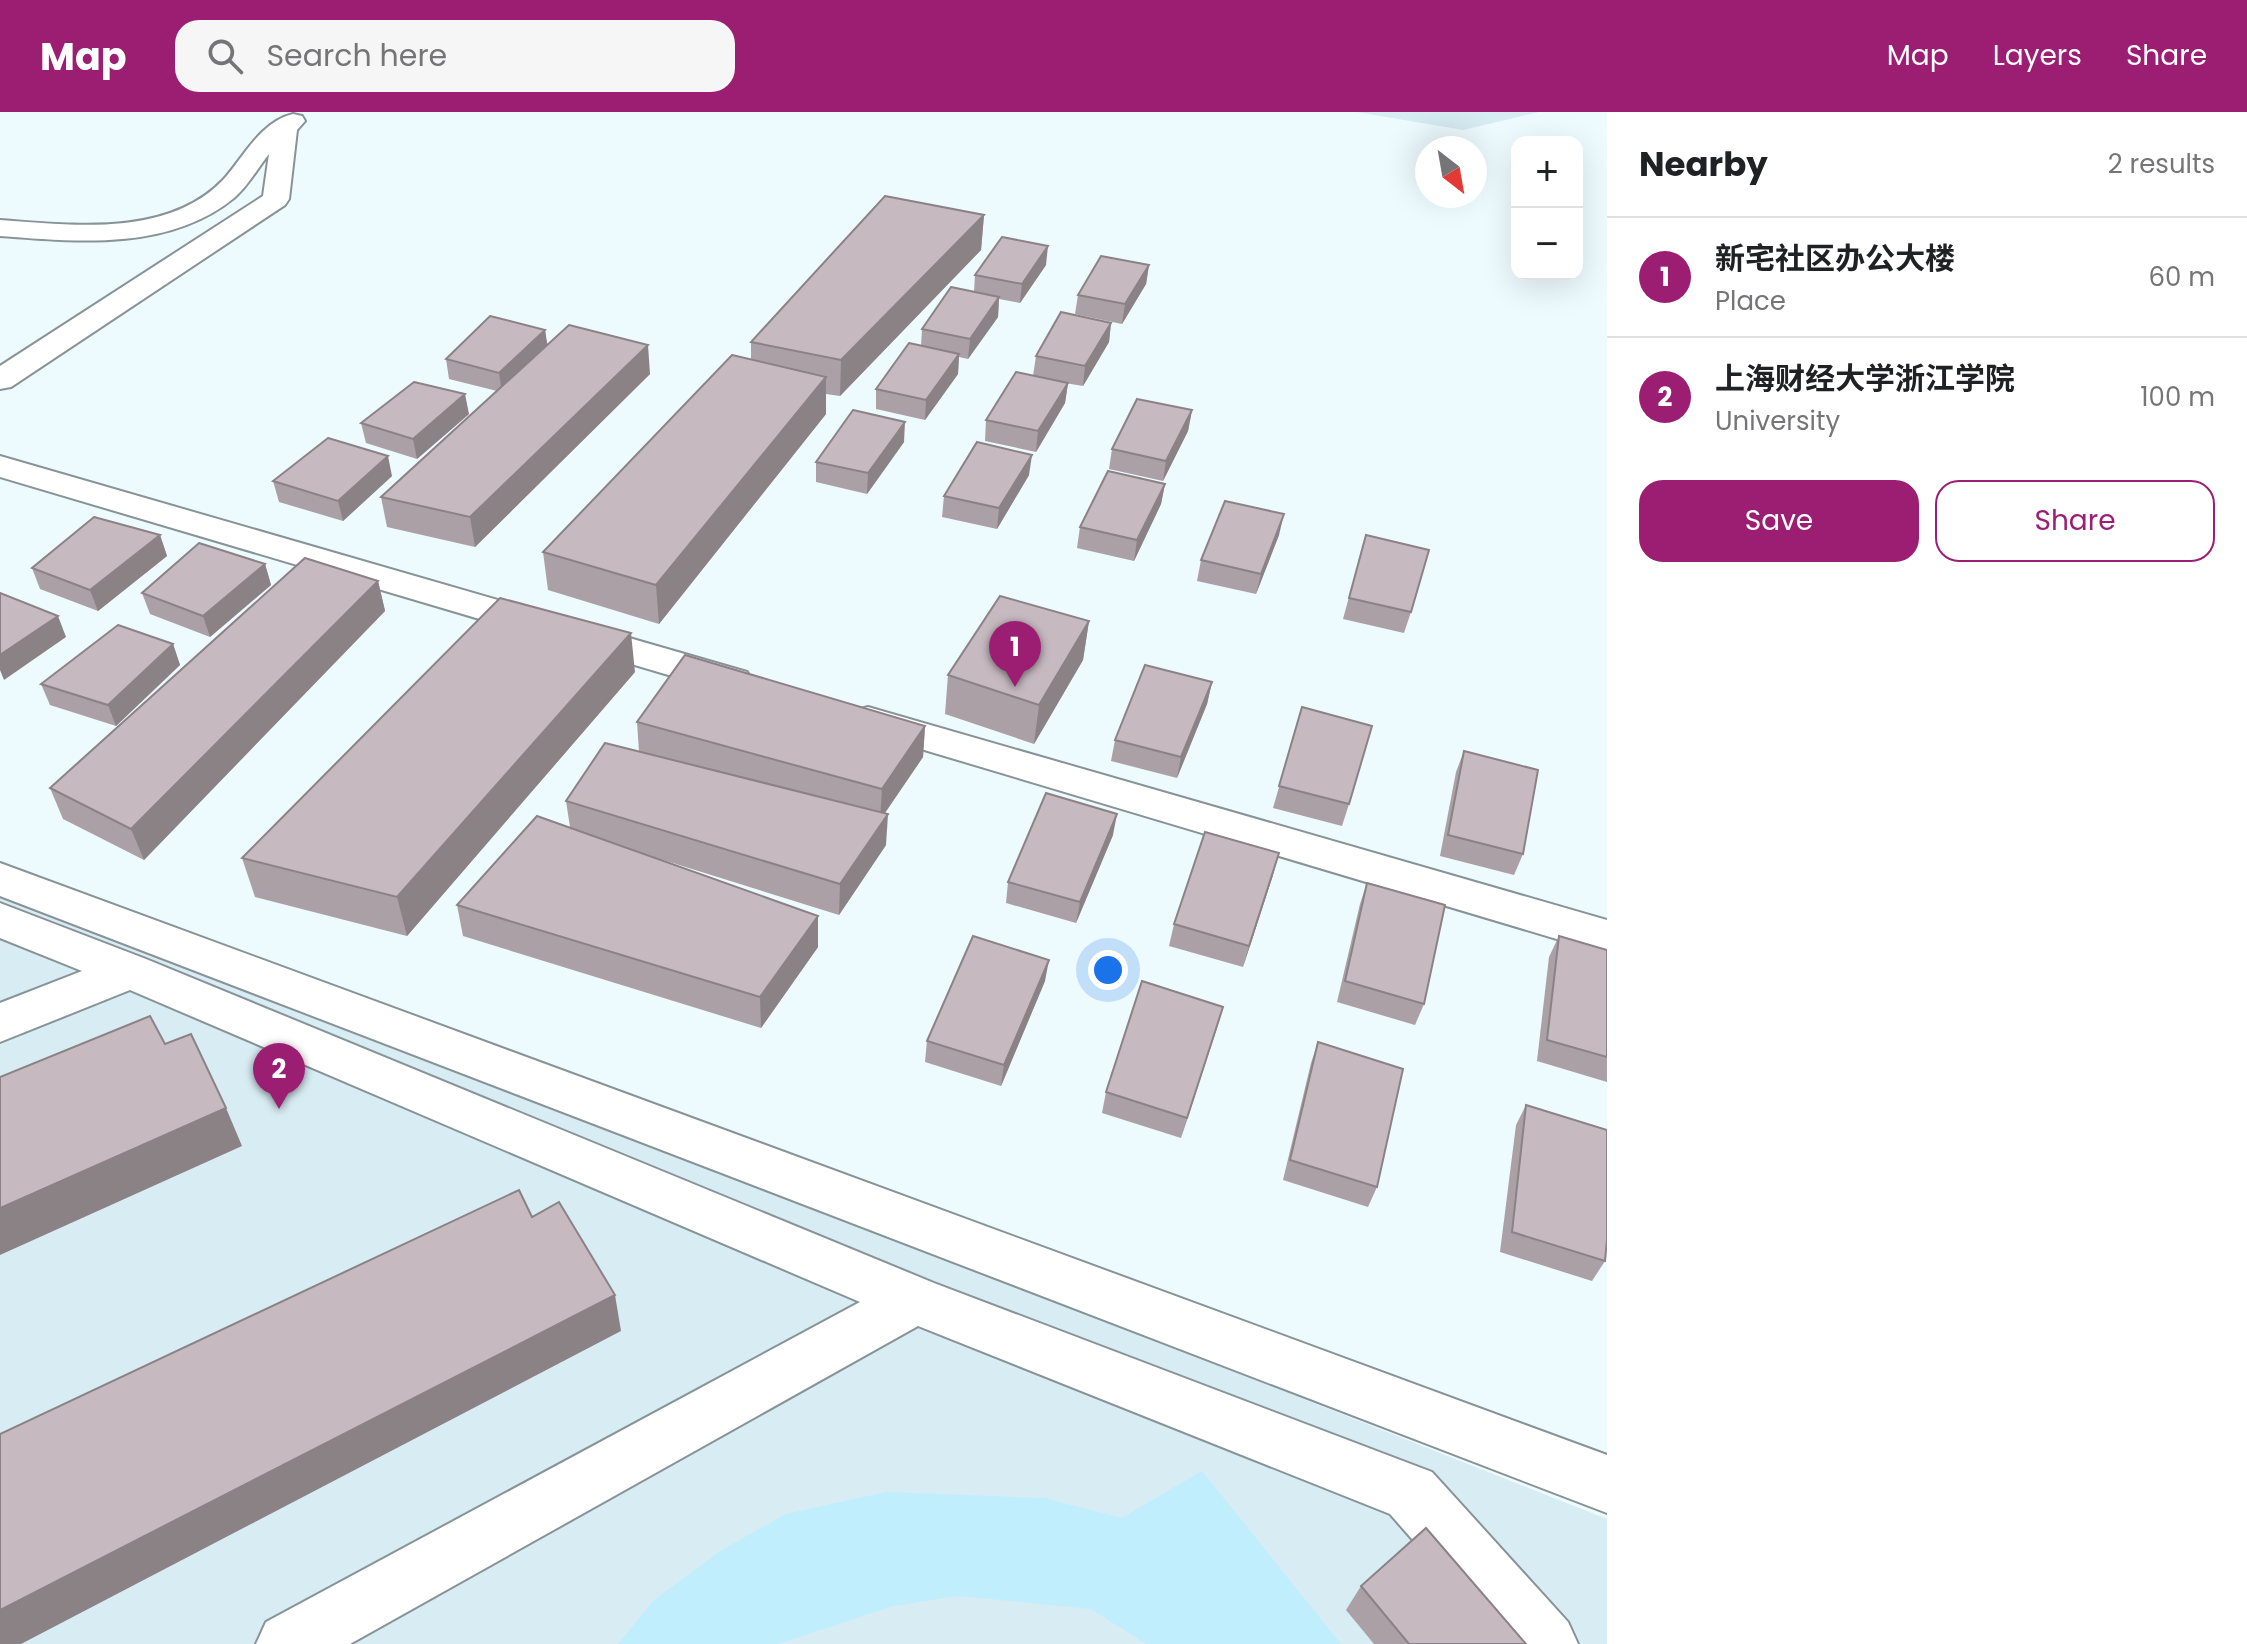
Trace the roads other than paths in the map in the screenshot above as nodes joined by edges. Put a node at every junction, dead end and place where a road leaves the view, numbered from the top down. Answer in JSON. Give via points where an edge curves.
{"nodes":[{"id":1,"x":295,"y":119,"type":"edge"},
{"id":2,"x":0,"y":228,"type":"edge"},
{"id":3,"x":0,"y":380,"type":"edge"},
{"id":4,"x":0,"y":466,"type":"edge"},
{"id":5,"x":765,"y":690,"type":"edge"},
{"id":6,"x":826,"y":708,"type":"edge"},
{"id":7,"x":0,"y":879,"type":"edge"},
{"id":8,"x":0,"y":920,"type":"edge"},
{"id":9,"x":1607,"y":937,"type":"edge"},
{"id":10,"x":130,"y":971,"type":"junction"},
{"id":11,"x":0,"y":1023,"type":"edge"},
{"id":12,"x":915,"y":1300,"type":"junction"},
{"id":13,"x":1607,"y":1484,"type":"edge"},
{"id":14,"x":288,"y":1644,"type":"edge"},
{"id":15,"x":1546,"y":1644,"type":"edge"}],
"edges":[{"from":1,"to":2,"type":"street","via":[[268,140],[225,192],[183,217],[135,229]]},
{"from":1,"to":3,"type":"street","via":[[276,199]]},
{"from":4,"to":5,"type":"street"},
{"from":6,"to":9,"type":"street"},
{"from":7,"to":13,"type":"street"},
{"from":8,"to":10,"type":"street"},
{"from":10,"to":11,"type":"street"},
{"from":10,"to":12,"type":"street"},
{"from":12,"to":14,"type":"street"},
{"from":12,"to":15,"type":"street","via":[[1411,1493]]}]}
